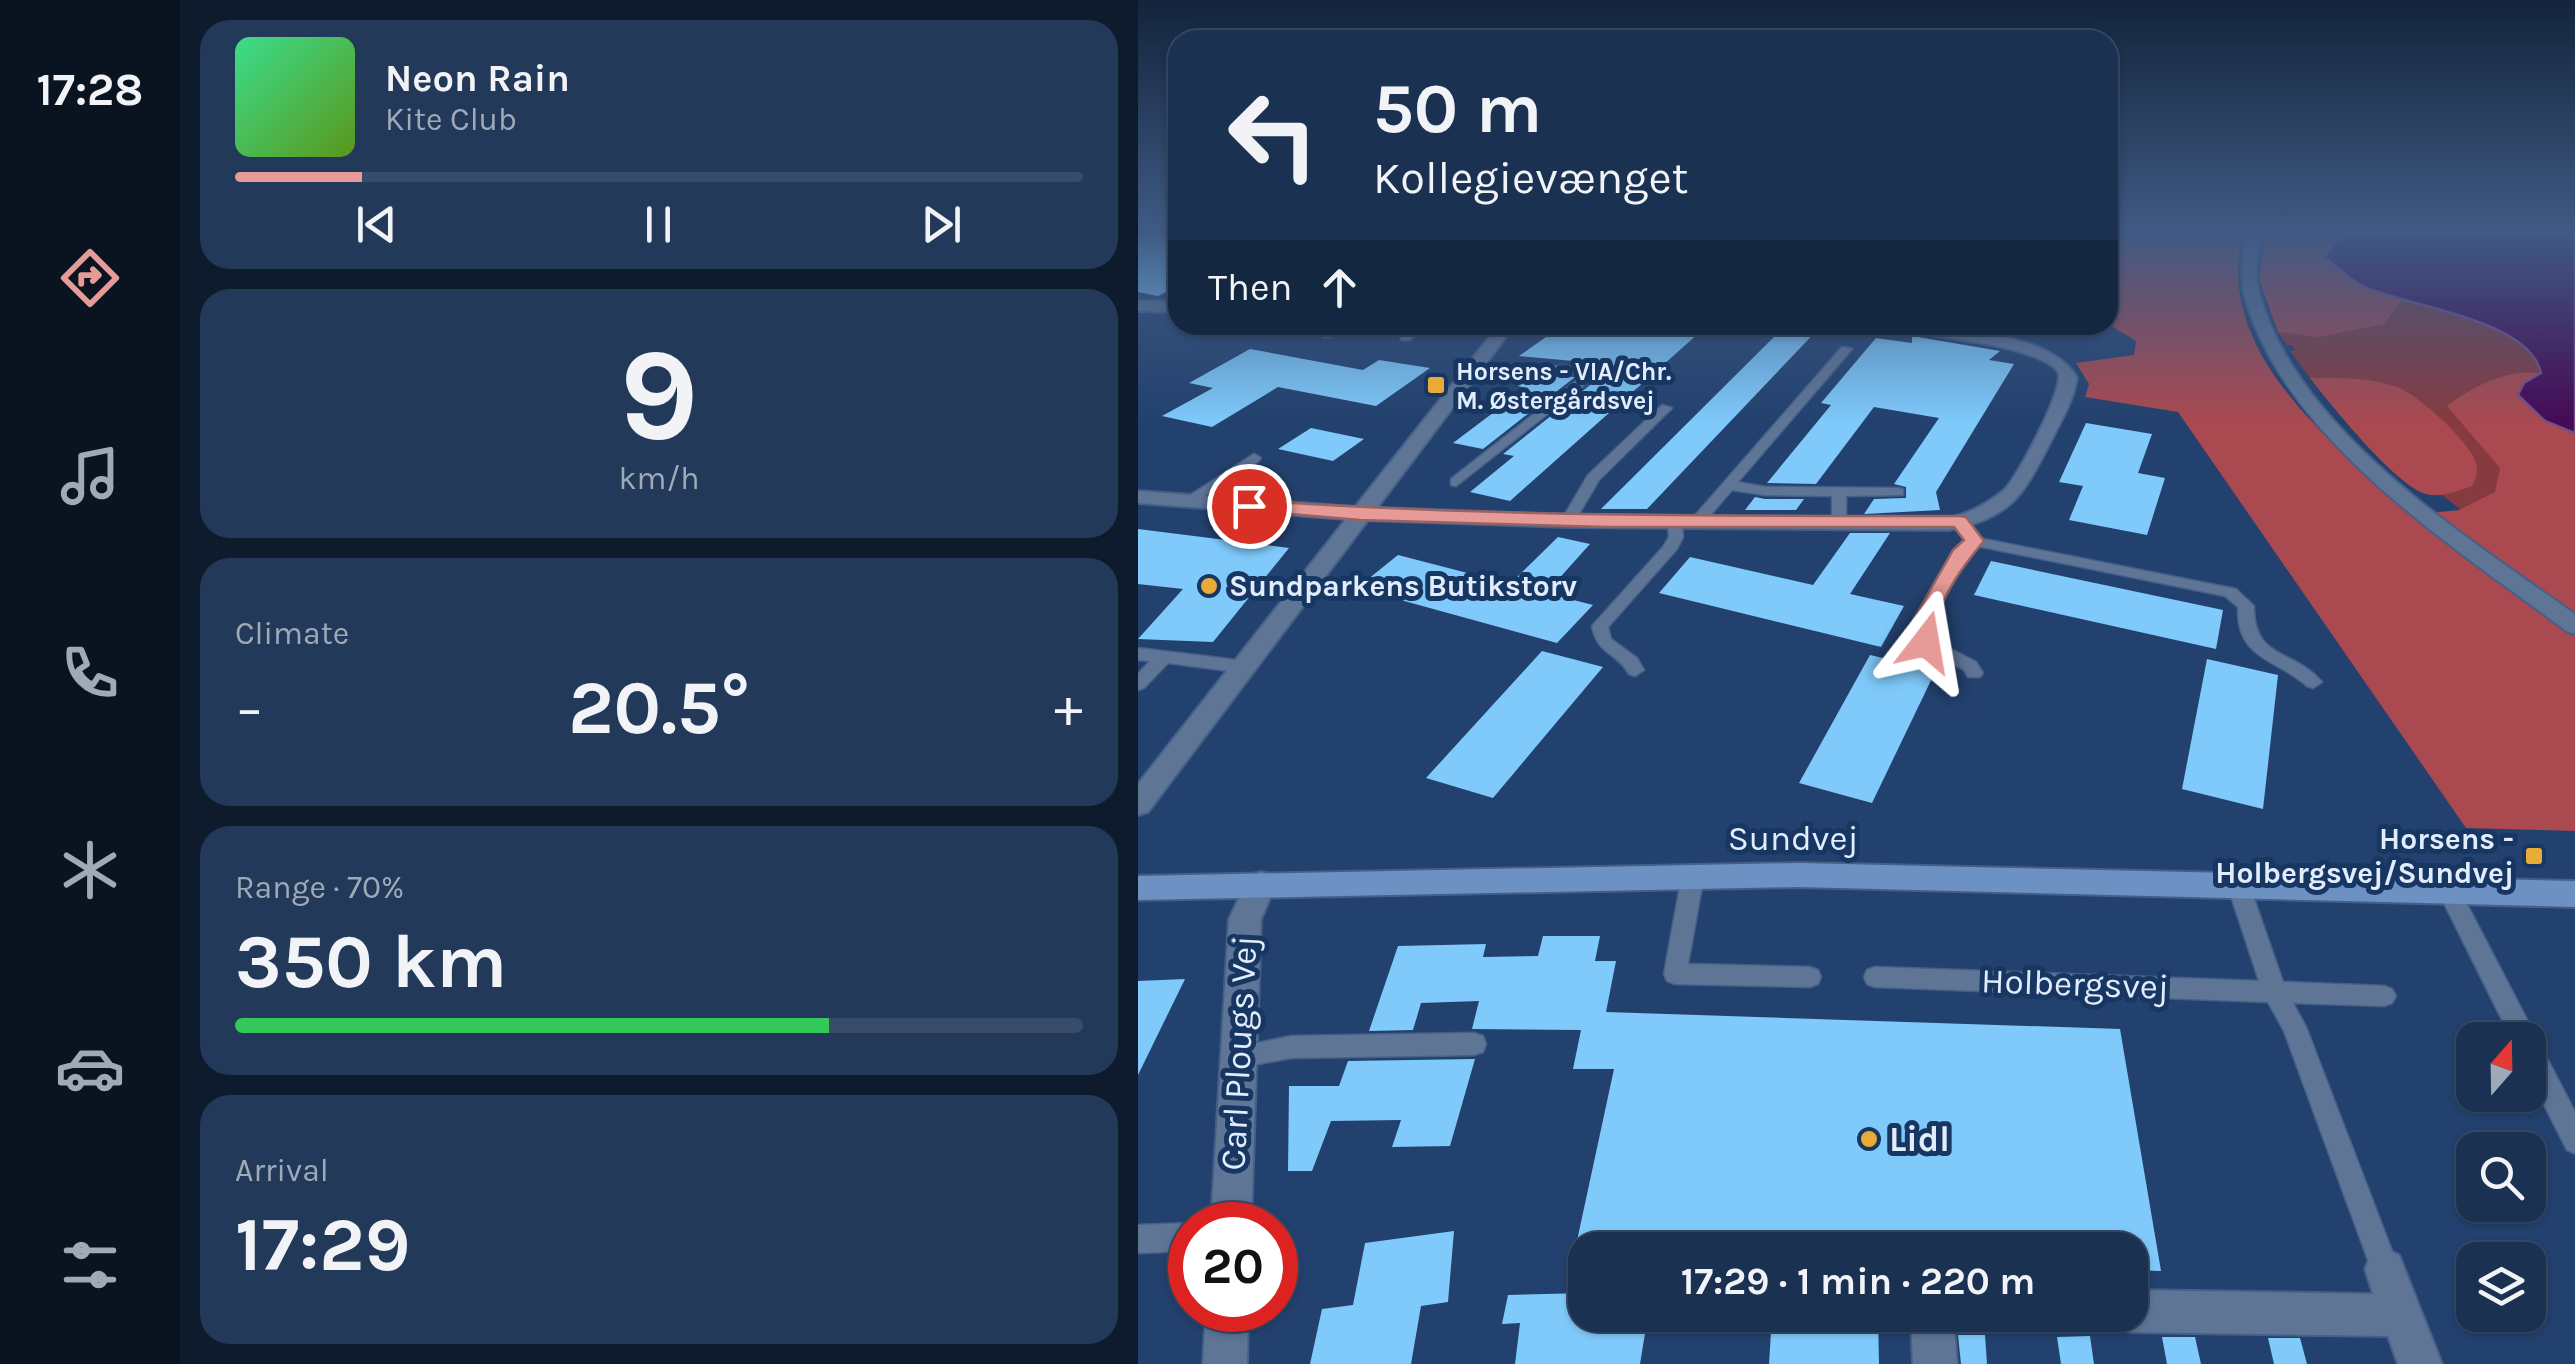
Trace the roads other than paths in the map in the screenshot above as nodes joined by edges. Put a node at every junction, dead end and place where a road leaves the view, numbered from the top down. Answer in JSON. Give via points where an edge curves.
{"nodes":[{"id":1,"x":2251,"y":296,"type":"edge"},
{"id":2,"x":1138,"y":306,"type":"edge"},
{"id":3,"x":1168,"y":307,"type":"edge"},
{"id":4,"x":1410,"y":335,"type":"edge"},
{"id":5,"x":1499,"y":335,"type":"edge"},
{"id":6,"x":1956,"y":335,"type":"edge"},
{"id":7,"x":1405,"y":338,"type":"dead end"},
{"id":8,"x":1846,"y":349,"type":"dead end"},
{"id":9,"x":1472,"y":368,"type":"junction"},
{"id":10,"x":1666,"y":408,"type":"dead end"},
{"id":11,"x":1254,"y":458,"type":"dead end"},
{"id":12,"x":1456,"y":482,"type":"dead end"},
{"id":13,"x":1729,"y":485,"type":"junction"},
{"id":14,"x":1839,"y":492,"type":"junction"},
{"id":15,"x":1898,"y":492,"type":"dead end"},
{"id":16,"x":1138,"y":497,"type":"edge"},
{"id":17,"x":1188,"y":501,"type":"junction"},
{"id":18,"x":1360,"y":514,"type":"junction"},
{"id":19,"x":1568,"y":521,"type":"junction"},
{"id":20,"x":1959,"y":522,"type":"junction"},
{"id":21,"x":1686,"y":523,"type":"junction"},
{"id":22,"x":1839,"y":524,"type":"junction"},
{"id":23,"x":1974,"y":541,"type":"junction"},
{"id":24,"x":2576,"y":627,"type":"edge"},
{"id":25,"x":1138,"y":654,"type":"edge"},
{"id":26,"x":1164,"y":657,"type":"junction"},
{"id":27,"x":1245,"y":667,"type":"junction"},
{"id":28,"x":1634,"y":670,"type":"dead end"},
{"id":29,"x":1974,"y":673,"type":"dead end"},
{"id":30,"x":2313,"y":682,"type":"dead end"},
{"id":31,"x":1138,"y":684,"type":"edge"},
{"id":32,"x":1138,"y":804,"type":"edge"},
{"id":33,"x":1693,"y":875,"type":"junction"},
{"id":34,"x":1261,"y":884,"type":"junction"},
{"id":35,"x":2238,"y":884,"type":"junction"},
{"id":36,"x":1138,"y":888,"type":"edge"},
{"id":37,"x":2448,"y":890,"type":"junction"},
{"id":38,"x":2576,"y":894,"type":"edge"},
{"id":39,"x":1810,"y":977,"type":"dead end"},
{"id":40,"x":1876,"y":977,"type":"dead end"},
{"id":41,"x":2274,"y":993,"type":"junction"},
{"id":42,"x":2384,"y":996,"type":"dead end"},
{"id":43,"x":2515,"y":1022,"type":"edge"},
{"id":44,"x":1474,"y":1044,"type":"dead end"},
{"id":45,"x":1238,"y":1058,"type":"junction"},
{"id":46,"x":2546,"y":1083,"type":"edge"},
{"id":47,"x":2576,"y":1141,"type":"edge"},
{"id":48,"x":1232,"y":1202,"type":"edge"},
{"id":49,"x":1168,"y":1238,"type":"edge"},
{"id":50,"x":1138,"y":1240,"type":"edge"},
{"id":51,"x":2385,"y":1269,"type":"joint"},
{"id":52,"x":2148,"y":1311,"type":"edge"},
{"id":53,"x":2400,"y":1315,"type":"junction"},
{"id":54,"x":1226,"y":1332,"type":"edge"},
{"id":55,"x":1933,"y":1332,"type":"edge"},
{"id":56,"x":1225,"y":1364,"type":"edge"},
{"id":57,"x":1934,"y":1364,"type":"edge"},
{"id":58,"x":2420,"y":1364,"type":"edge"}],
"edges":[{"from":1,"to":24,"type":"street","via":[[2259,325],[2293,383],[2326,422],[2420,510]]},
{"from":2,"to":3,"type":"street"},
{"from":4,"to":7,"type":"lane"},
{"from":5,"to":9,"type":"street"},
{"from":6,"to":20,"type":"street","via":[[2019,345],[2064,366],[2069,378],[2015,491],[1977,518]]},
{"from":8,"to":13,"type":"lane"},
{"from":9,"to":12,"type":"lane","via":[[1596,371]]},
{"from":9,"to":18,"type":"street"},
{"from":10,"to":19,"type":"lane","via":[[1593,478]]},
{"from":11,"to":17,"type":"lane"},
{"from":13,"to":14,"type":"lane"},
{"from":13,"to":21,"type":"lane"},
{"from":14,"to":15,"type":"lane"},
{"from":14,"to":22,"type":"lane"},
{"from":16,"to":17,"type":"street"},
{"from":17,"to":18,"type":"street"},
{"from":18,"to":19,"type":"street"},
{"from":18,"to":27,"type":"street"},
{"from":19,"to":21,"type":"street"},
{"from":20,"to":22,"type":"street"},
{"from":20,"to":23,"type":"lane"},
{"from":21,"to":22,"type":"street"},
{"from":21,"to":28,"type":"lane","via":[[1600,626],[1603,641]]},
{"from":23,"to":29,"type":"lane","via":[[1923,622],[1926,642]]},
{"from":23,"to":30,"type":"lane","via":[[2230,592],[2246,606],[2255,647]]},
{"from":25,"to":26,"type":"lane"},
{"from":26,"to":27,"type":"lane"},
{"from":26,"to":31,"type":"lane"},
{"from":27,"to":32,"type":"street"},
{"from":33,"to":34,"type":"main road","name":"Sundvej"},
{"from":33,"to":35,"type":"main road","name":"Sundvej"},
{"from":33,"to":39,"type":"lane","via":[[1675,974]]},
{"from":34,"to":36,"type":"main road","name":"Sundvej"},
{"from":34,"to":45,"type":"street","name":"Carl Plougs Vej","via":[[1246,919]]},
{"from":35,"to":37,"type":"main road","name":"Sundvej"},
{"from":35,"to":41,"type":"lane"},
{"from":37,"to":38,"type":"main road","name":"Sundvej"},
{"from":37,"to":43,"type":"lane"},
{"from":40,"to":41,"type":"lane","name":"Holbergsvej"},
{"from":41,"to":42,"type":"lane","name":"Holbergsvej"},
{"from":41,"to":51,"type":"lane","via":[[2294,1027]]},
{"from":44,"to":45,"type":"lane","via":[[1291,1047]]},
{"from":45,"to":48,"type":"street","name":"Carl Plougs Vej"},
{"from":46,"to":47,"type":"lane"},
{"from":49,"to":50,"type":"lane"},
{"from":51,"to":53,"type":"street"},
{"from":52,"to":53,"type":"street"},
{"from":53,"to":58,"type":"street"},
{"from":54,"to":56,"type":"street"},
{"from":55,"to":57,"type":"street"}]}
